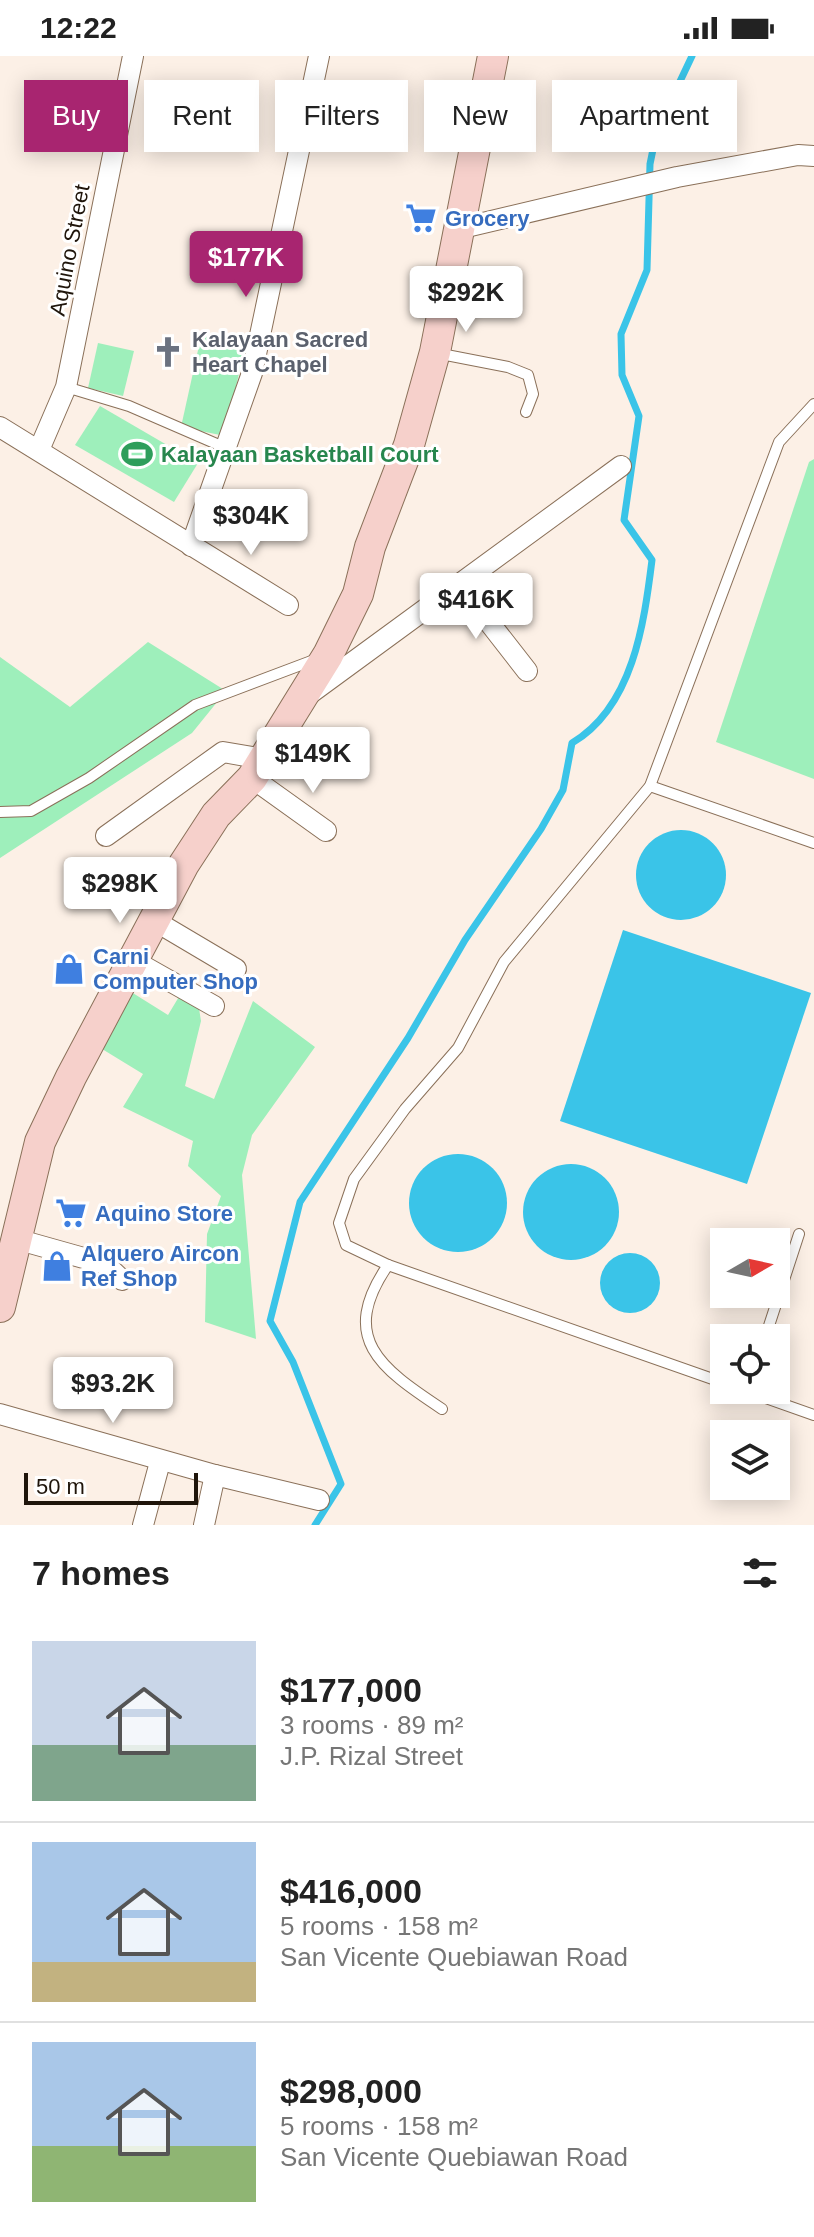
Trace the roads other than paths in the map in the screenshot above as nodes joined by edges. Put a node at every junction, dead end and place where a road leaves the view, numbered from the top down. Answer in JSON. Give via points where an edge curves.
{"nodes":[{"id":1,"x":133,"y":56,"type":"edge"},
{"id":2,"x":319,"y":56,"type":"edge"},
{"id":3,"x":493,"y":56,"type":"edge"},
{"id":4,"x":814,"y":156,"type":"edge"},
{"id":5,"x":462,"y":228,"type":"junction"},
{"id":6,"x":435,"y":352,"type":"junction"},
{"id":7,"x":66,"y":387,"type":"junction"},
{"id":8,"x":814,"y":404,"type":"edge"},
{"id":9,"x":526,"y":412,"type":"dead end"},
{"id":10,"x":0,"y":427,"type":"edge"},
{"id":11,"x":226,"y":448,"type":"junction"},
{"id":12,"x":39,"y":450,"type":"junction"},
{"id":13,"x":621,"y":466,"type":"dead end"},
{"id":14,"x":191,"y":546,"type":"junction"},
{"id":15,"x":460,"y":585,"type":"junction"},
{"id":16,"x":288,"y":605,"type":"dead end"},
{"id":17,"x":328,"y":655,"type":"junction"},
{"id":18,"x":527,"y":671,"type":"dead end"},
{"id":19,"x":302,"y":700,"type":"junction"},
{"id":20,"x":257,"y":769,"type":"junction"},
{"id":21,"x":650,"y":786,"type":"junction"},
{"id":22,"x":0,"y":812,"type":"edge"},
{"id":23,"x":326,"y":831,"type":"dead end"},
{"id":24,"x":106,"y":836,"type":"dead end"},
{"id":25,"x":814,"y":843,"type":"edge"},
{"id":26,"x":155,"y":921,"type":"junction"},
{"id":27,"x":131,"y":959,"type":"junction"},
{"id":28,"x":236,"y":969,"type":"dead end"},
{"id":29,"x":214,"y":1006,"type":"dead end"},
{"id":30,"x":799,"y":1234,"type":"dead end"},
{"id":31,"x":16,"y":1239,"type":"junction"},
{"id":32,"x":388,"y":1265,"type":"junction"},
{"id":33,"x":122,"y":1280,"type":"dead end"},
{"id":34,"x":0,"y":1307,"type":"edge"},
{"id":35,"x":770,"y":1324,"type":"edge"},
{"id":36,"x":710,"y":1378,"type":"edge"},
{"id":37,"x":783,"y":1404,"type":"edge"},
{"id":38,"x":442,"y":1409,"type":"dead end"},
{"id":39,"x":0,"y":1414,"type":"edge"},
{"id":40,"x":814,"y":1415,"type":"edge"},
{"id":41,"x":160,"y":1462,"type":"junction"},
{"id":42,"x":215,"y":1475,"type":"junction"},
{"id":43,"x":319,"y":1500,"type":"dead end"},
{"id":44,"x":143,"y":1525,"type":"edge"},
{"id":45,"x":204,"y":1525,"type":"edge"}],
"edges":[{"from":1,"to":7,"type":"street","name":"Aquino Street"},
{"from":2,"to":11,"type":"street","via":[[252,373]]},
{"from":3,"to":5,"type":"street"},
{"from":4,"to":5,"type":"street","via":[[677,177]]},
{"from":5,"to":6,"type":"street"},
{"from":6,"to":9,"type":"lane","via":[[528,375],[533,394]]},
{"from":6,"to":17,"type":"street","via":[[358,594]]},
{"from":7,"to":11,"type":"lane","via":[[129,406]]},
{"from":7,"to":12,"type":"street","name":"Aquino Street"},
{"from":8,"to":21,"type":"lane","via":[[779,442]]},
{"from":10,"to":12,"type":"street"},
{"from":11,"to":14,"type":"street"},
{"from":12,"to":14,"type":"street"},
{"from":13,"to":15,"type":"street"},
{"from":14,"to":16,"type":"street"},
{"from":15,"to":18,"type":"street"},
{"from":15,"to":19,"type":"street"},
{"from":17,"to":19,"type":"street"},
{"from":17,"to":22,"type":"lane","via":[[195,705],[31,811]]},
{"from":19,"to":20,"type":"street"},
{"from":20,"to":23,"type":"street"},
{"from":20,"to":24,"type":"street","via":[[223,752]]},
{"from":20,"to":26,"type":"street","via":[[216,815]]},
{"from":21,"to":25,"type":"lane"},
{"from":21,"to":32,"type":"lane","via":[[504,962],[458,1048],[354,1179],[342,1210],[341,1236],[346,1245]]},
{"from":26,"to":27,"type":"street"},
{"from":26,"to":28,"type":"street"},
{"from":27,"to":29,"type":"street"},
{"from":27,"to":31,"type":"street","via":[[40,1142]]},
{"from":30,"to":35,"type":"lane"},
{"from":31,"to":33,"type":"street","via":[[105,1264]]},
{"from":31,"to":34,"type":"street"},
{"from":32,"to":36,"type":"lane"},
{"from":32,"to":38,"type":"lane","via":[[369,1294],[369,1344],[409,1387]]},
{"from":37,"to":40,"type":"lane"},
{"from":39,"to":41,"type":"street"},
{"from":41,"to":42,"type":"street"},
{"from":41,"to":44,"type":"street"},
{"from":42,"to":43,"type":"street"},
{"from":42,"to":45,"type":"street"}]}
